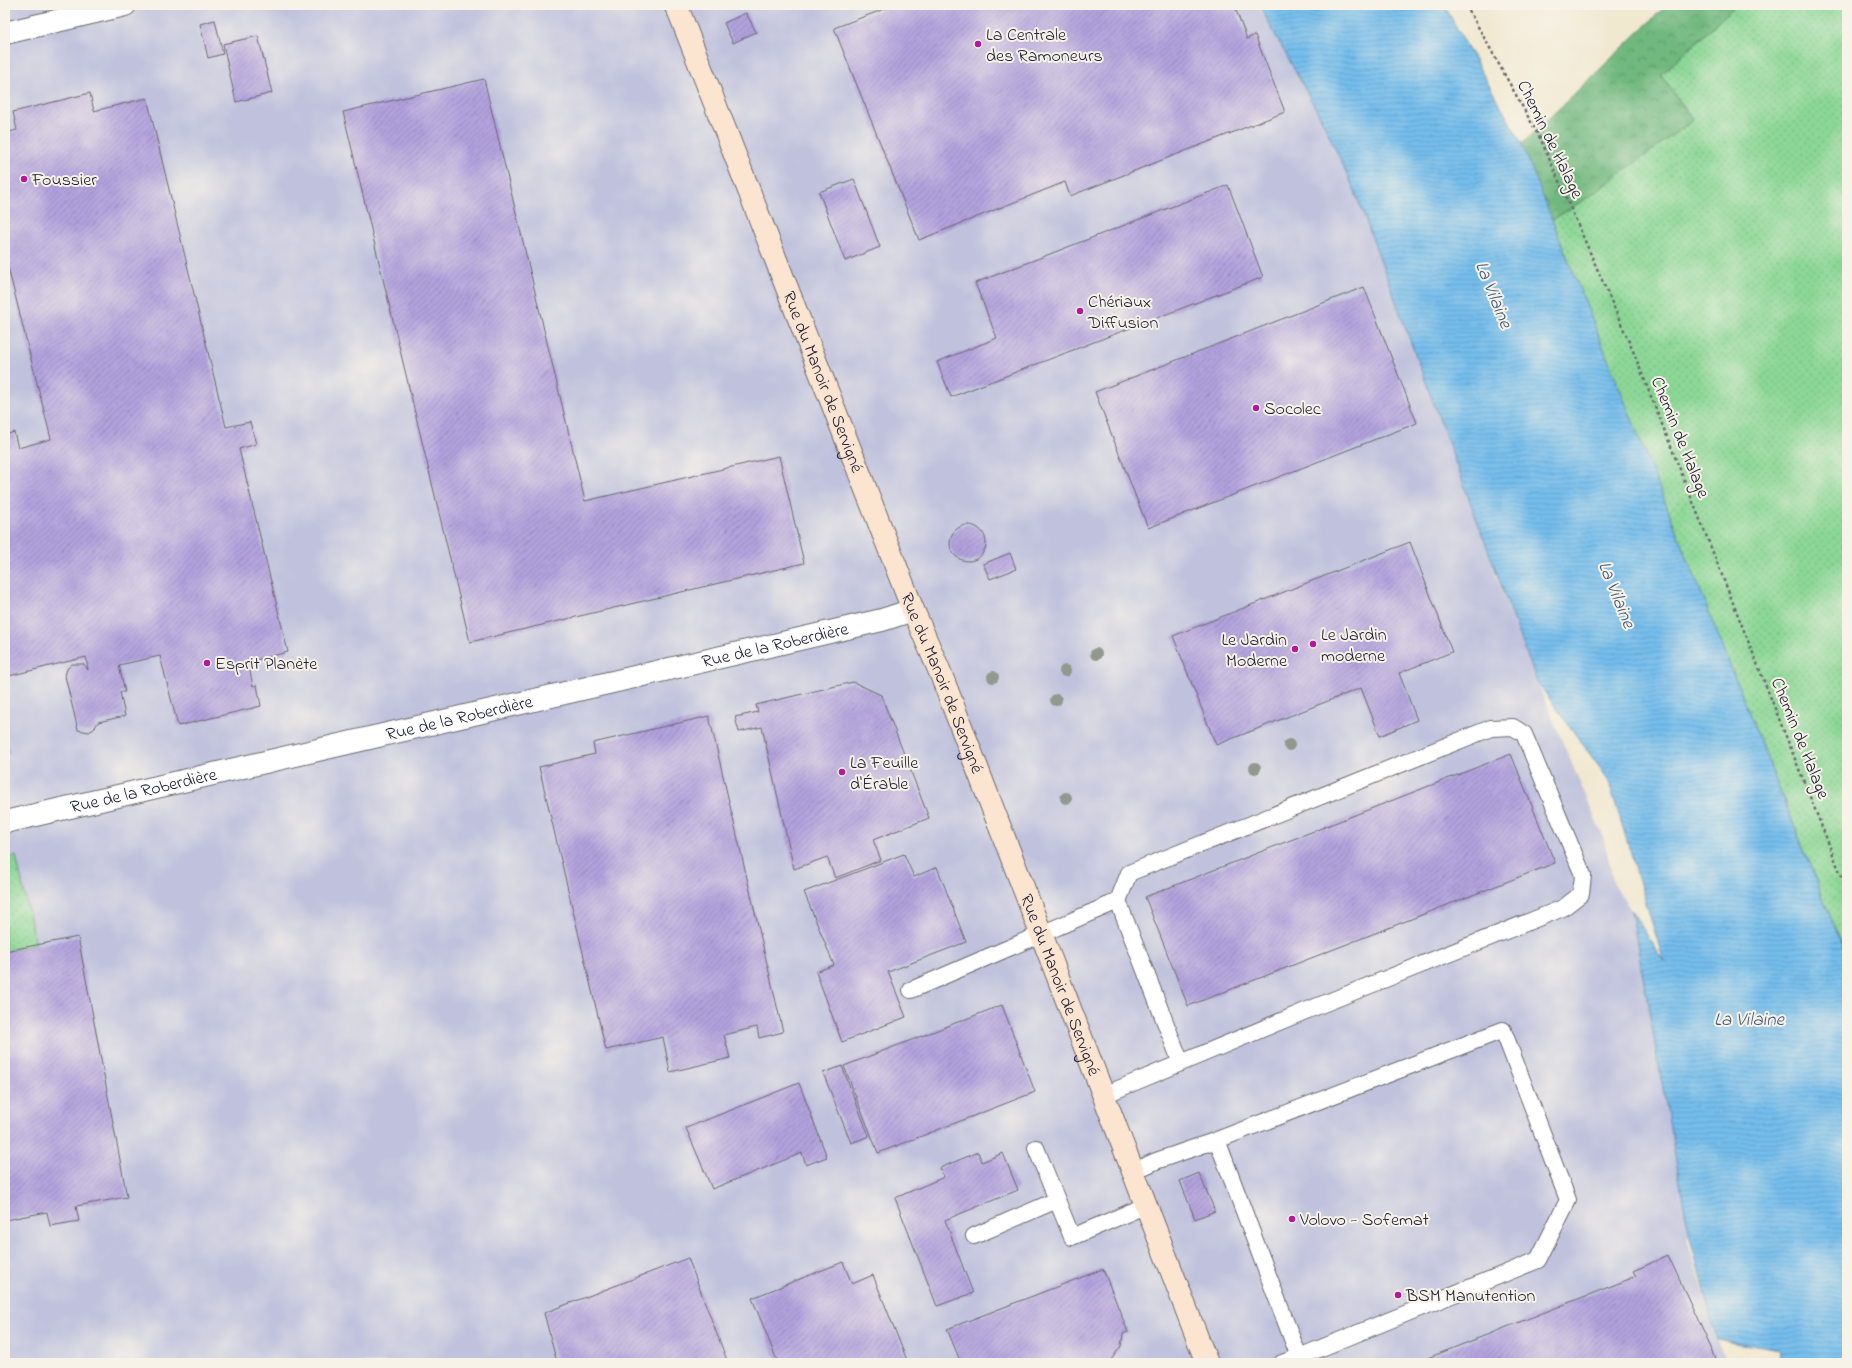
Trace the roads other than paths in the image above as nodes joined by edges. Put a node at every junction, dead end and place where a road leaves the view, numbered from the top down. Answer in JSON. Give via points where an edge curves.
{"nodes":[{"id":1,"x":126,"y":5,"type":"edge"},
{"id":2,"x":675,"y":5,"type":"edge"},
{"id":3,"x":5,"y":32,"type":"edge"},
{"id":4,"x":913,"y":610,"type":"junction"},
{"id":5,"x":5,"y":822,"type":"edge"},
{"id":6,"x":1118,"y":901,"type":"junction"},
{"id":7,"x":1042,"y":934,"type":"junction"},
{"id":8,"x":911,"y":990,"type":"dead end"},
{"id":9,"x":1181,"y":1063,"type":"junction"},
{"id":10,"x":1104,"y":1095,"type":"junction"},
{"id":11,"x":1217,"y":1140,"type":"junction"},
{"id":12,"x":1036,"y":1148,"type":"dead end"},
{"id":13,"x":1134,"y":1171,"type":"junction"},
{"id":14,"x":1057,"y":1200,"type":"junction"},
{"id":15,"x":1147,"y":1205,"type":"junction"},
{"id":16,"x":974,"y":1236,"type":"dead end"},
{"id":17,"x":1298,"y":1357,"type":"junction"},
{"id":18,"x":1208,"y":1363,"type":"edge"},
{"id":19,"x":1282,"y":1363,"type":"edge"}],
"edges":[{"from":1,"to":3,"type":"street"},
{"from":2,"to":4,"type":"street","name":"Rue du Manoir de Servigné"},
{"from":4,"to":5,"type":"street","name":"Rue de la Roberdière","via":[[882,620]]},
{"from":4,"to":7,"type":"street","name":"Rue du Manoir de Servigné","via":[[940,672]]},
{"from":6,"to":7,"type":"lane"},
{"from":6,"to":9,"type":"lane"},
{"from":6,"to":9,"type":"lane","via":[[1129,873],[1491,728],[1513,727],[1524,734],[1583,875],[1581,894],[1563,908]]},
{"from":7,"to":8,"type":"lane"},
{"from":7,"to":10,"type":"street","name":"Rue du Manoir de Servigné"},
{"from":9,"to":10,"type":"lane"},
{"from":10,"to":13,"type":"street","name":"Rue du Manoir de Servigné"},
{"from":11,"to":13,"type":"lane"},
{"from":11,"to":17,"type":"lane"},
{"from":11,"to":17,"type":"lane","via":[[1503,1030],[1568,1200],[1538,1260]]},
{"from":12,"to":14,"type":"lane"},
{"from":13,"to":15,"type":"street","name":"Rue du Manoir de Servigné"},
{"from":14,"to":15,"type":"lane","via":[[1072,1237]]},
{"from":14,"to":16,"type":"lane"},
{"from":15,"to":18,"type":"street","name":"Rue du Manoir de Servigné"},
{"from":17,"to":19,"type":"lane"}]}
